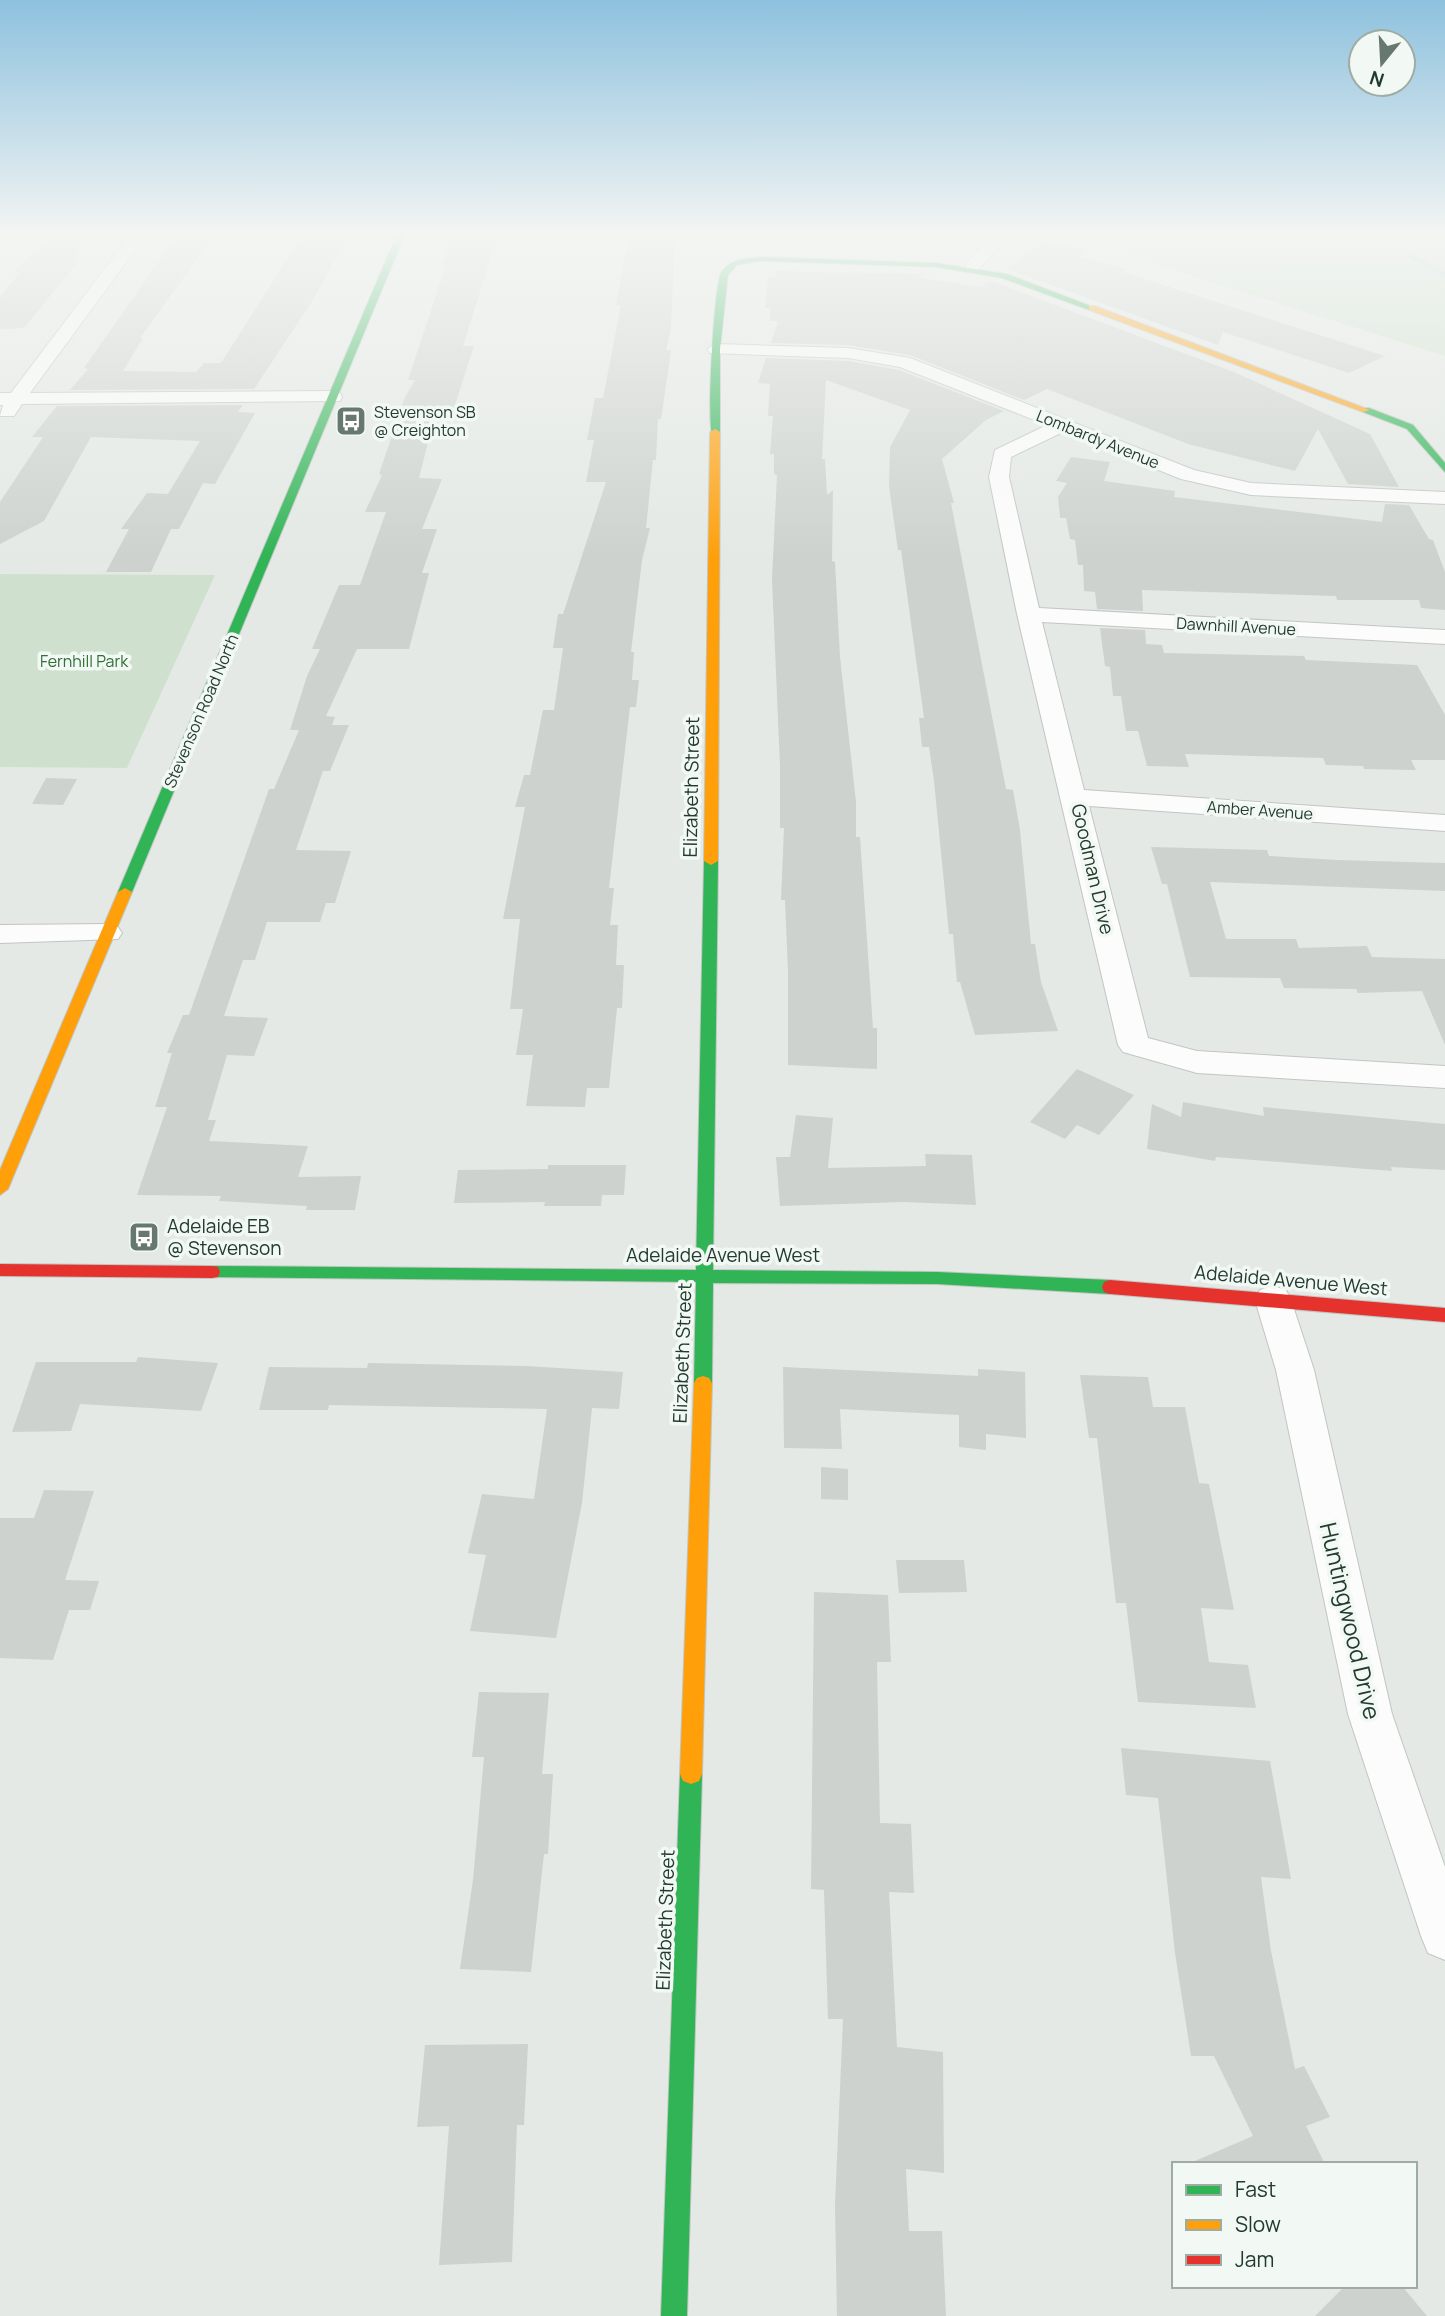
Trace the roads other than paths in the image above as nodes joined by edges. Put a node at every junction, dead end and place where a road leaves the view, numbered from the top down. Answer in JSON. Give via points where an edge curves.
{"nodes":[{"id":1,"x":54,"y":342,"type":"edge"},
{"id":2,"x":356,"y":342,"type":"edge"},
{"id":3,"x":717,"y":342,"type":"edge"},
{"id":4,"x":1188,"y":342,"type":"edge"},
{"id":5,"x":716,"y":349,"type":"junction"},
{"id":6,"x":333,"y":397,"type":"junction"},
{"id":7,"x":9,"y":399,"type":"edge"},
{"id":8,"x":0,"y":420,"type":"edge"},
{"id":9,"x":1063,"y":425,"type":"junction"},
{"id":10,"x":1445,"y":469,"type":"edge"},
{"id":11,"x":1445,"y":498,"type":"edge"},
{"id":12,"x":1028,"y":614,"type":"junction"},
{"id":13,"x":1445,"y":637,"type":"edge"},
{"id":14,"x":1076,"y":797,"type":"junction"},
{"id":15,"x":1445,"y":823,"type":"edge"},
{"id":16,"x":108,"y":933,"type":"junction"},
{"id":17,"x":0,"y":934,"type":"edge"},
{"id":18,"x":1445,"y":1077,"type":"edge"},
{"id":19,"x":0,"y":1189,"type":"edge"},
{"id":20,"x":0,"y":1270,"type":"edge"},
{"id":21,"x":705,"y":1277,"type":"junction"},
{"id":22,"x":1273,"y":1300,"type":"junction"},
{"id":23,"x":1445,"y":1315,"type":"edge"},
{"id":24,"x":1445,"y":1936,"type":"edge"},
{"id":25,"x":674,"y":2316,"type":"edge"}],
"edges":[{"from":1,"to":7,"type":"street"},
{"from":2,"to":6,"type":"street","name":"Stevenson Road North"},
{"from":3,"to":5,"type":"street","name":"Elizabeth Street"},
{"from":4,"to":10,"type":"street","via":[[1410,427]]},
{"from":5,"to":9,"type":"street","name":"Lombardy Avenue","via":[[848,353],[904,362]]},
{"from":5,"to":21,"type":"street","name":"Elizabeth Street"},
{"from":6,"to":7,"type":"street"},
{"from":6,"to":16,"type":"street","name":"Stevenson Road North"},
{"from":7,"to":8,"type":"street"},
{"from":9,"to":11,"type":"street","name":"Lombardy Avenue","via":[[1188,475],[1251,488]]},
{"from":9,"to":12,"type":"street","name":"Goodman Drive","via":[[1002,454],[999,477]]},
{"from":12,"to":13,"type":"street","name":"Dawnhill Avenue"},
{"from":12,"to":14,"type":"street","name":"Goodman Drive"},
{"from":14,"to":15,"type":"street","name":"Amber Avenue"},
{"from":14,"to":18,"type":"street","name":"Goodman Drive","via":[[1134,1045],[1197,1062]]},
{"from":16,"to":17,"type":"street"},
{"from":16,"to":19,"type":"street","name":"Stevenson Road North"},
{"from":20,"to":21,"type":"street","name":"Adelaide Avenue West"},
{"from":21,"to":22,"type":"street","name":"Adelaide Avenue West","via":[[937,1278]]},
{"from":21,"to":25,"type":"street","name":"Elizabeth Street"},
{"from":22,"to":23,"type":"street","name":"Adelaide Avenue West"},
{"from":22,"to":24,"type":"street","name":"Huntingwood Drive","via":[[1295,1370],[1370,1714]]}]}
